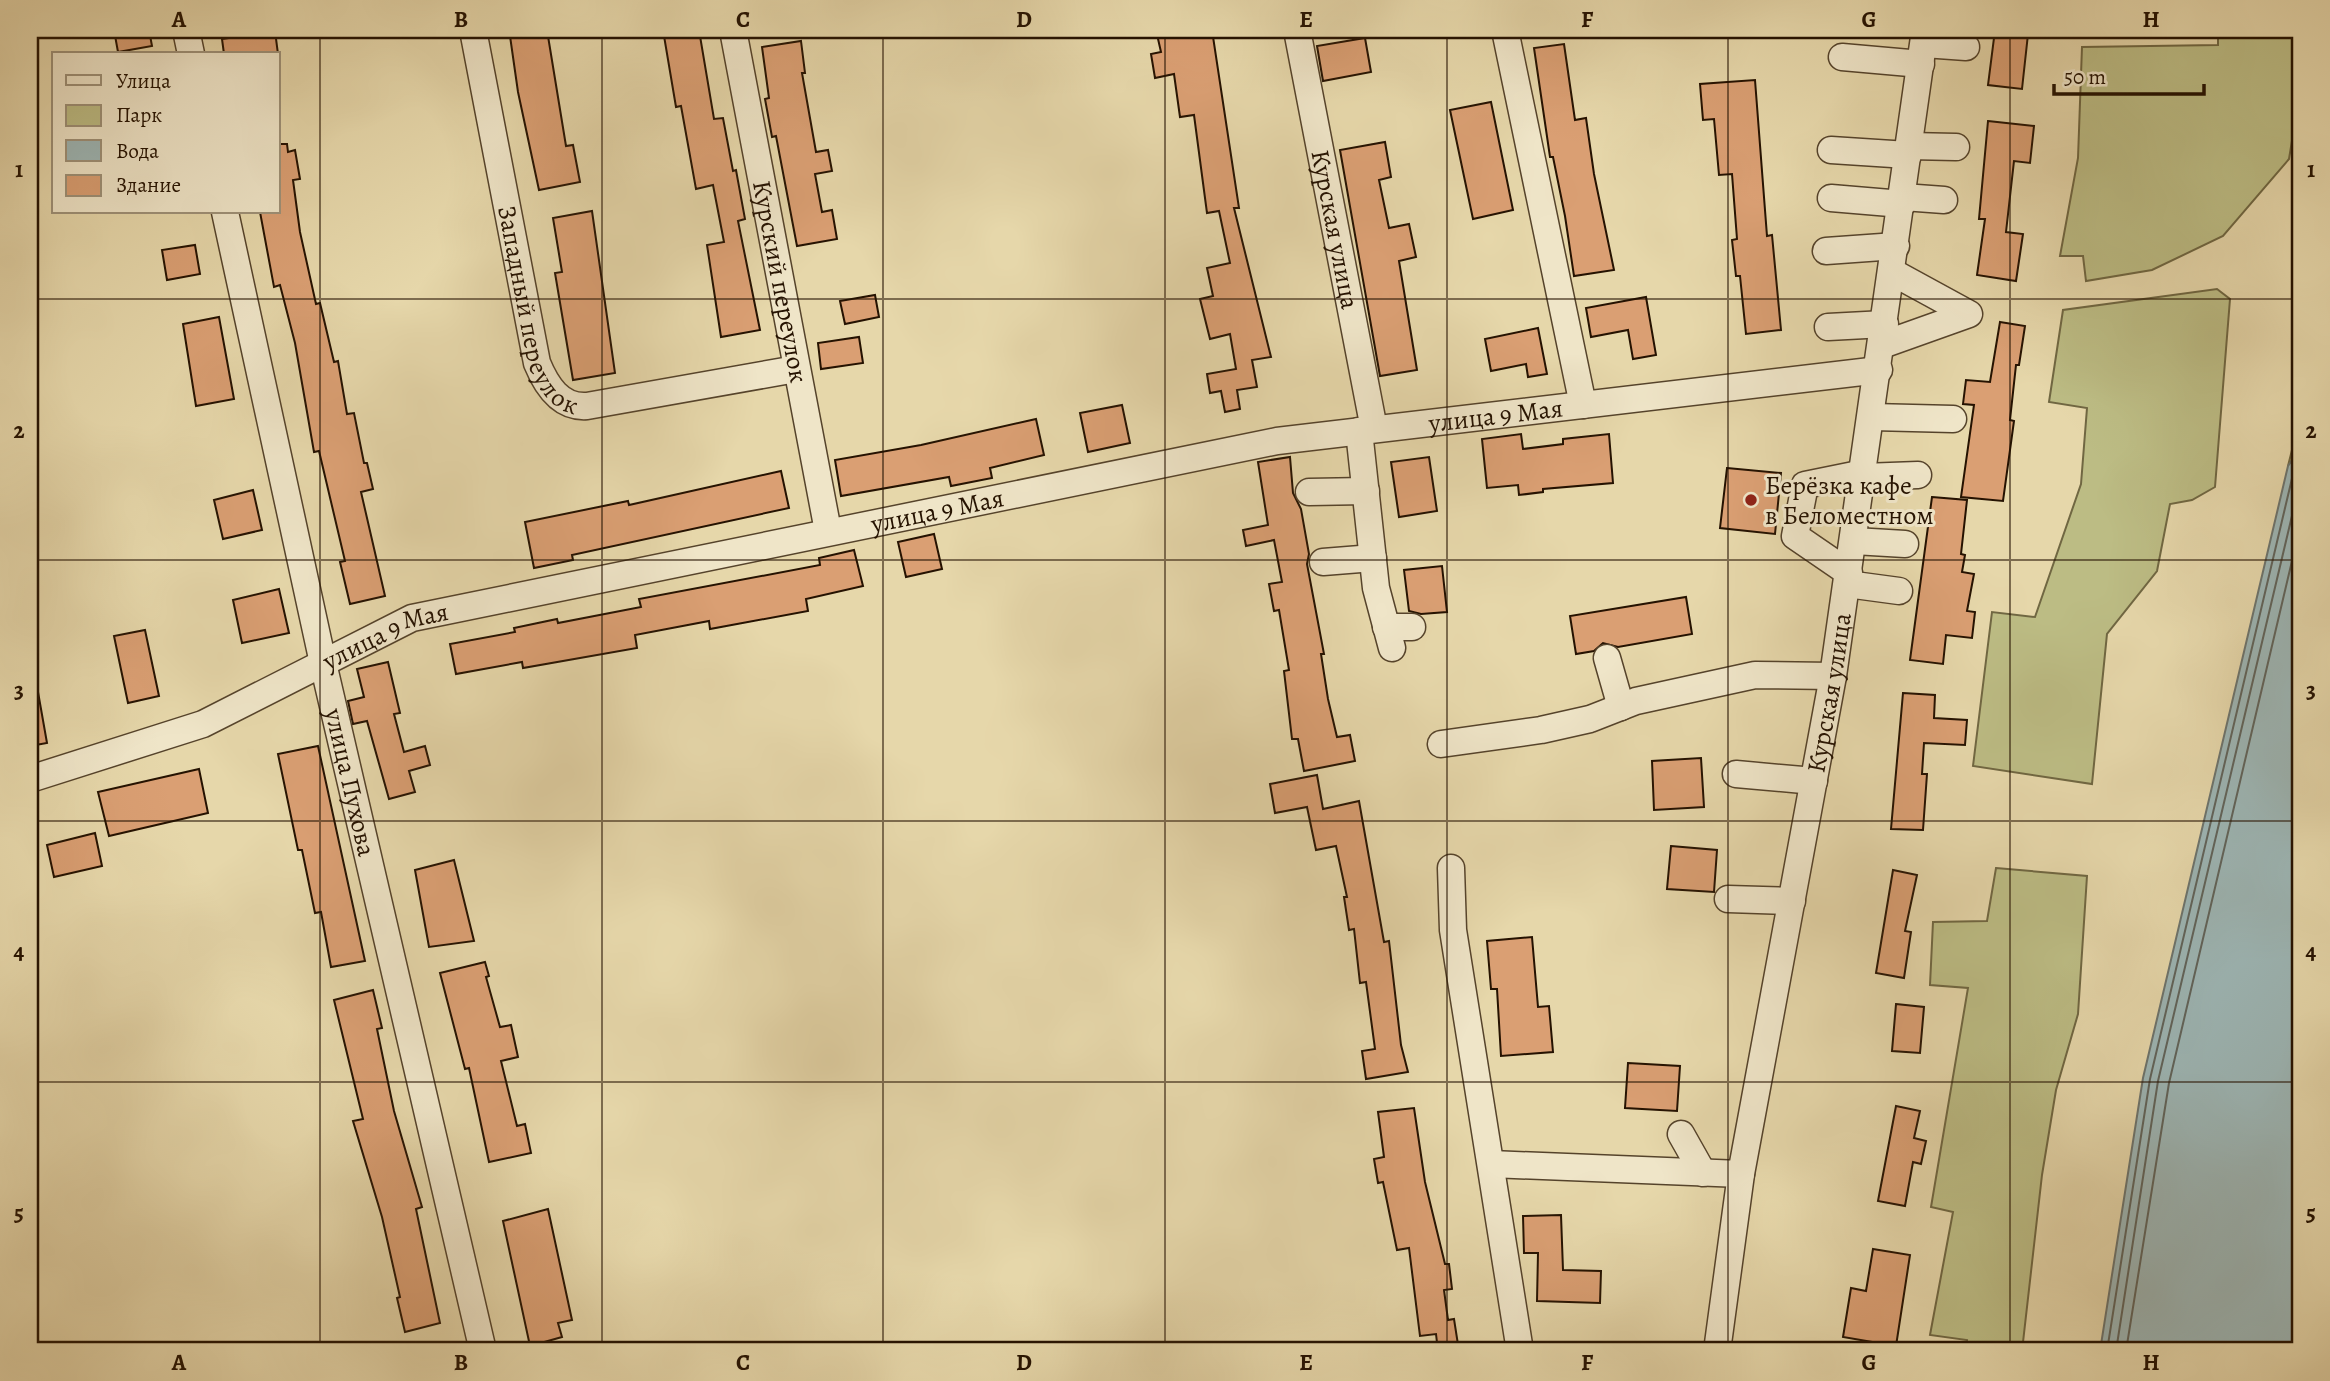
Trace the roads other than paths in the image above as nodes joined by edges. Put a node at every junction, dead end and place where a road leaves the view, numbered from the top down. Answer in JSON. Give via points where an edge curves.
{"nodes":[{"id":1,"x":186,"y":30,"type":"edge"},
{"id":2,"x":473,"y":30,"type":"edge"},
{"id":3,"x":733,"y":30,"type":"edge"},
{"id":4,"x":1297,"y":30,"type":"edge"},
{"id":5,"x":1504,"y":30,"type":"edge"},
{"id":6,"x":1923,"y":46,"type":"edge"},
{"id":7,"x":1966,"y":47,"type":"dead end"},
{"id":8,"x":191,"y":52,"type":"edge"},
{"id":9,"x":1842,"y":57,"type":"dead end"},
{"id":10,"x":1956,"y":147,"type":"dead end"},
{"id":11,"x":1831,"y":150,"type":"dead end"},
{"id":12,"x":1909,"y":150,"type":"junction"},
{"id":13,"x":1830,"y":198,"type":"dead end"},
{"id":14,"x":1902,"y":200,"type":"junction"},
{"id":15,"x":1944,"y":200,"type":"dead end"},
{"id":16,"x":225,"y":214,"type":"edge"},
{"id":17,"x":1826,"y":251,"type":"dead end"},
{"id":18,"x":1894,"y":259,"type":"junction"},
{"id":19,"x":1828,"y":327,"type":"dead end"},
{"id":20,"x":1882,"y":346,"type":"junction"},
{"id":21,"x":796,"y":369,"type":"junction"},
{"id":22,"x":1583,"y":405,"type":"junction"},
{"id":23,"x":1872,"y":417,"type":"junction"},
{"id":24,"x":1953,"y":419,"type":"dead end"},
{"id":25,"x":1367,"y":430,"type":"junction"},
{"id":26,"x":1863,"y":475,"type":"junction"},
{"id":27,"x":1918,"y":475,"type":"dead end"},
{"id":28,"x":1309,"y":492,"type":"dead end"},
{"id":29,"x":1373,"y":509,"type":"junction"},
{"id":30,"x":828,"y":531,"type":"junction"},
{"id":31,"x":1854,"y":541,"type":"junction"},
{"id":32,"x":1905,"y":544,"type":"dead end"},
{"id":33,"x":1373,"y":558,"type":"junction"},
{"id":34,"x":1322,"y":562,"type":"dead end"},
{"id":35,"x":1848,"y":578,"type":"junction"},
{"id":36,"x":1899,"y":591,"type":"dead end"},
{"id":37,"x":1397,"y":634,"type":"dead end"},
{"id":38,"x":1608,"y":657,"type":"dead end"},
{"id":39,"x":323,"y":663,"type":"junction"},
{"id":40,"x":1833,"y":676,"type":"junction"},
{"id":41,"x":1621,"y":707,"type":"junction"},
{"id":42,"x":1441,"y":744,"type":"dead end"},
{"id":43,"x":1736,"y":774,"type":"dead end"},
{"id":44,"x":30,"y":779,"type":"edge"},
{"id":45,"x":1814,"y":781,"type":"junction"},
{"id":46,"x":1451,"y":867,"type":"dead end"},
{"id":47,"x":1728,"y":899,"type":"dead end"},
{"id":48,"x":1792,"y":901,"type":"junction"},
{"id":49,"x":1681,"y":1134,"type":"dead end"},
{"id":50,"x":1491,"y":1164,"type":"junction"},
{"id":51,"x":1703,"y":1173,"type":"junction"},
{"id":52,"x":1741,"y":1174,"type":"junction"},
{"id":53,"x":483,"y":1351,"type":"edge"},
{"id":54,"x":1520,"y":1351,"type":"edge"},
{"id":55,"x":1717,"y":1351,"type":"edge"}],
"edges":[{"from":1,"to":8,"type":"street"},
{"from":2,"to":21,"type":"street","name":"Западный переулок","via":[[537,363],[555,394],[571,404],[587,406]]},
{"from":3,"to":21,"type":"street","name":"Курский переулок"},
{"from":4,"to":25,"type":"street","name":"Курская улица"},
{"from":5,"to":22,"type":"street"},
{"from":6,"to":7,"type":"street"},
{"from":6,"to":9,"type":"street"},
{"from":6,"to":12,"type":"street","name":"Курская улица"},
{"from":10,"to":12,"type":"street"},
{"from":11,"to":12,"type":"street"},
{"from":12,"to":14,"type":"street","name":"Курская улица"},
{"from":13,"to":14,"type":"street"},
{"from":14,"to":15,"type":"street"},
{"from":14,"to":18,"type":"street","name":"Курская улица"},
{"from":16,"to":39,"type":"street","name":"улица Пухова"},
{"from":17,"to":18,"type":"street"},
{"from":18,"to":20,"type":"street","name":"Курская улица"},
{"from":18,"to":20,"type":"street","via":[[1969,314]]},
{"from":19,"to":20,"type":"street"},
{"from":20,"to":22,"type":"street","name":"улица 9 Мая"},
{"from":20,"to":23,"type":"street","name":"Курская улица"},
{"from":21,"to":30,"type":"street","name":"Курский переулок"},
{"from":22,"to":25,"type":"street","name":"улица 9 Мая"},
{"from":23,"to":24,"type":"street"},
{"from":23,"to":26,"type":"street","name":"Курская улица"},
{"from":25,"to":29,"type":"street","name":"Курская улица"},
{"from":25,"to":30,"type":"street","name":"улица 9 Мая","via":[[1277,441]]},
{"from":26,"to":27,"type":"street"},
{"from":26,"to":31,"type":"street","name":"Курская улица"},
{"from":26,"to":35,"type":"street","via":[[1805,485],[1795,536]]},
{"from":28,"to":29,"type":"street"},
{"from":29,"to":33,"type":"street","name":"Курская улица"},
{"from":30,"to":39,"type":"street","name":"улица 9 Мая","via":[[412,618]]},
{"from":31,"to":32,"type":"street"},
{"from":31,"to":35,"type":"street","name":"Курская улица"},
{"from":33,"to":34,"type":"street"},
{"from":33,"to":37,"type":"street","name":"Курская улица","via":[[1376,588]]},
{"from":35,"to":36,"type":"street"},
{"from":35,"to":40,"type":"street","name":"Курская улица"},
{"from":38,"to":41,"type":"street"},
{"from":39,"to":44,"type":"street","name":"улица 9 Мая","via":[[203,724]]},
{"from":39,"to":53,"type":"street","name":"улица Пухова"},
{"from":40,"to":41,"type":"street","via":[[1755,675]]},
{"from":40,"to":45,"type":"street","name":"Курская улица"},
{"from":41,"to":42,"type":"street","via":[[1541,730]]},
{"from":43,"to":45,"type":"street"},
{"from":45,"to":48,"type":"street","name":"Курская улица"},
{"from":46,"to":50,"type":"street","via":[[1453,930]]},
{"from":47,"to":48,"type":"street"},
{"from":48,"to":52,"type":"street","name":"Курская улица"},
{"from":49,"to":51,"type":"street"},
{"from":50,"to":51,"type":"street"},
{"from":50,"to":54,"type":"street"},
{"from":51,"to":52,"type":"street"},
{"from":52,"to":55,"type":"street","name":"Курская улица"}]}
